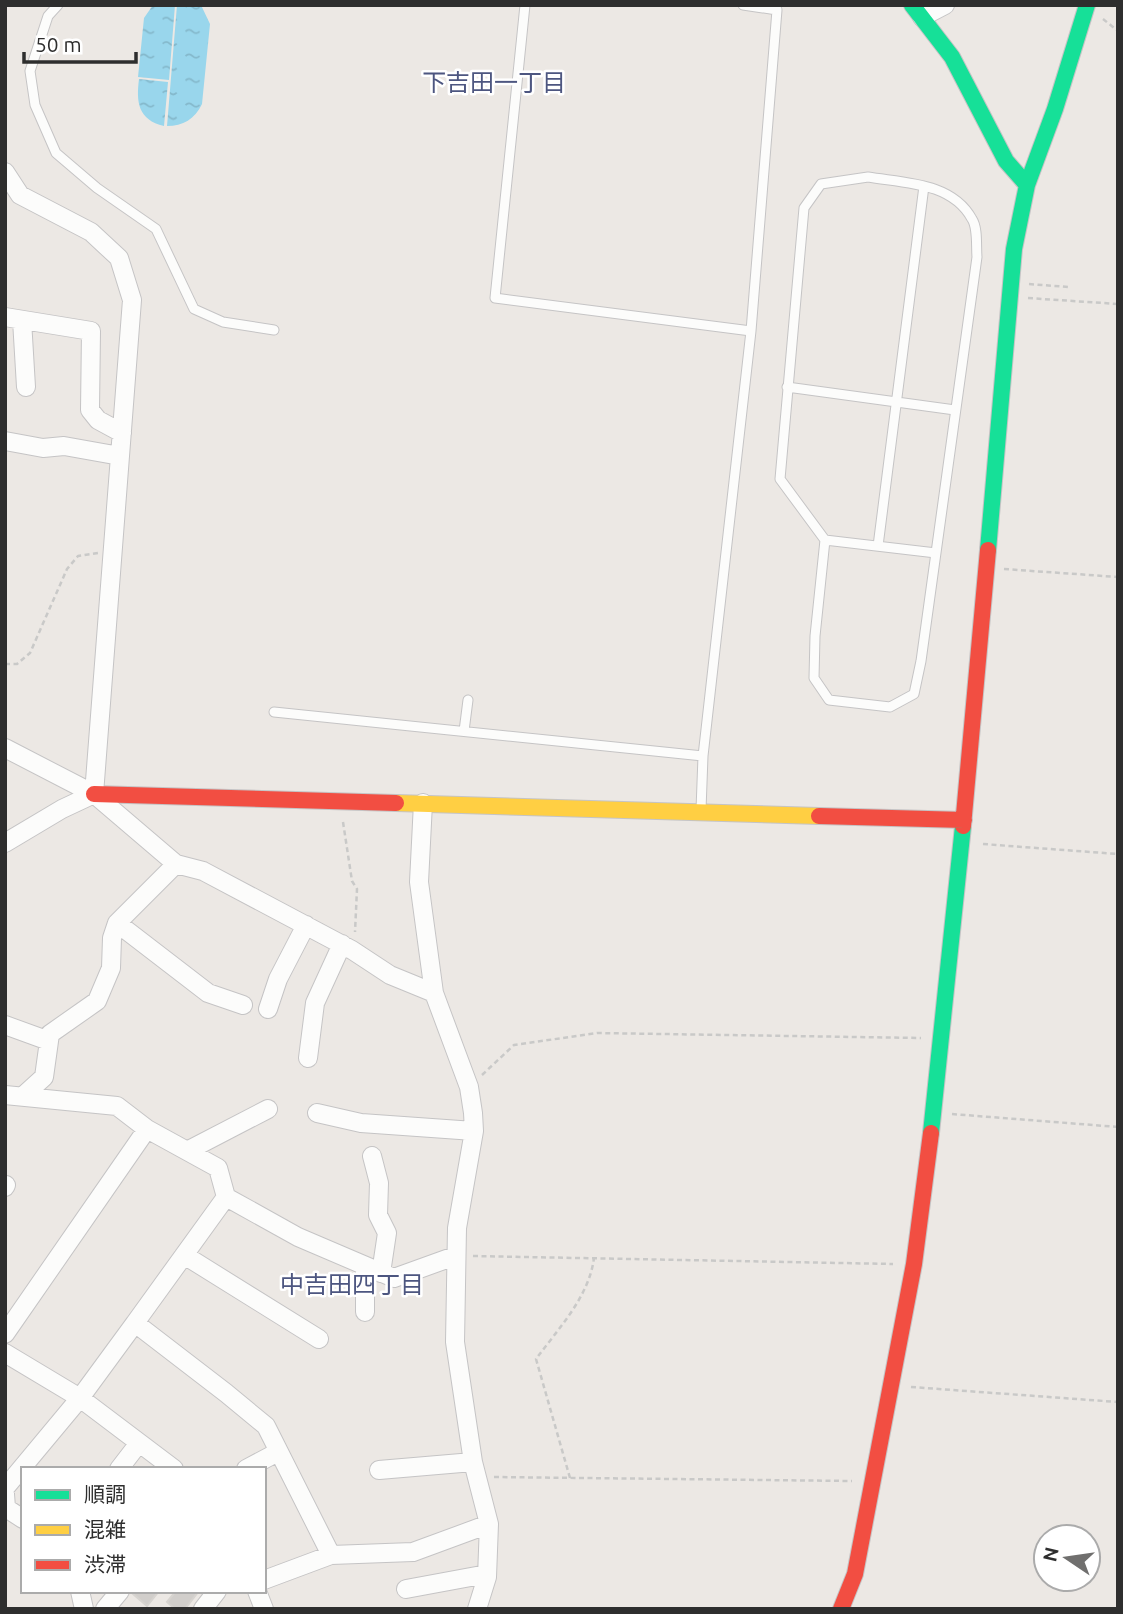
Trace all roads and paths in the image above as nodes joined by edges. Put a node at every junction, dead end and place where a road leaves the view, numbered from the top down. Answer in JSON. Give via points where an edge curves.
{"nodes":[{"id":1,"x":58,"y":5,"type":"edge"},
{"id":2,"x":525,"y":5,"type":"edge"},
{"id":3,"x":743,"y":5,"type":"edge"},
{"id":4,"x":945,"y":5,"type":"edge"},
{"id":5,"x":1084,"y":7,"type":"edge"},
{"id":6,"x":917,"y":11,"type":"edge"},
{"id":7,"x":5,"y":172,"type":"edge"},
{"id":8,"x":1027,"y":185,"type":"junction"},
{"id":9,"x":924,"y":186,"type":"junction"},
{"id":10,"x":1068,"y":287,"type":"dead end"},
{"id":11,"x":1012,"y":290,"type":"junction"},
{"id":12,"x":1118,"y":304,"type":"edge"},
{"id":13,"x":14,"y":318,"type":"edge"},
{"id":14,"x":274,"y":330,"type":"dead end"},
{"id":15,"x":751,"y":331,"type":"junction"},
{"id":16,"x":26,"y":387,"type":"dead end"},
{"id":17,"x":787,"y":387,"type":"junction"},
{"id":18,"x":898,"y":402,"type":"junction"},
{"id":19,"x":955,"y":410,"type":"junction"},
{"id":20,"x":122,"y":433,"type":"junction"},
{"id":21,"x":5,"y":441,"type":"edge"},
{"id":22,"x":120,"y":456,"type":"junction"},
{"id":23,"x":825,"y":540,"type":"junction"},
{"id":24,"x":878,"y":546,"type":"junction"},
{"id":25,"x":102,"y":554,"type":"dead end"},
{"id":26,"x":936,"y":554,"type":"junction"},
{"id":27,"x":986,"y":567,"type":"junction"},
{"id":28,"x":1118,"y":577,"type":"edge"},
{"id":29,"x":5,"y":664,"type":"edge"},
{"id":30,"x":468,"y":701,"type":"dead end"},
{"id":31,"x":274,"y":712,"type":"dead end"},
{"id":32,"x":464,"y":731,"type":"junction"},
{"id":33,"x":5,"y":748,"type":"edge"},
{"id":34,"x":704,"y":756,"type":"junction"},
{"id":35,"x":94,"y":794,"type":"junction"},
{"id":36,"x":340,"y":800,"type":"junction"},
{"id":37,"x":423,"y":803,"type":"junction"},
{"id":38,"x":701,"y":811,"type":"junction"},
{"id":39,"x":964,"y":820,"type":"junction"},
{"id":40,"x":962,"y":842,"type":"junction"},
{"id":41,"x":5,"y":843,"type":"edge"},
{"id":42,"x":1118,"y":854,"type":"edge"},
{"id":43,"x":176,"y":864,"type":"junction"},
{"id":44,"x":117,"y":923,"type":"junction"},
{"id":45,"x":306,"y":925,"type":"junction"},
{"id":46,"x":346,"y":946,"type":"junction"},
{"id":47,"x":434,"y":993,"type":"junction"},
{"id":48,"x":243,"y":1005,"type":"dead end"},
{"id":49,"x":268,"y":1009,"type":"dead end"},
{"id":50,"x":5,"y":1025,"type":"edge"},
{"id":51,"x":942,"y":1038,"type":"junction"},
{"id":52,"x":49,"y":1041,"type":"junction"},
{"id":53,"x":308,"y":1058,"type":"dead end"},
{"id":54,"x":469,"y":1087,"type":"junction"},
{"id":55,"x":13,"y":1096,"type":"edge"},
{"id":56,"x":268,"y":1109,"type":"dead end"},
{"id":57,"x":317,"y":1113,"type":"dead end"},
{"id":58,"x":934,"y":1113,"type":"junction"},
{"id":59,"x":1118,"y":1127,"type":"edge"},
{"id":60,"x":147,"y":1129,"type":"junction"},
{"id":61,"x":474,"y":1131,"type":"junction"},
{"id":62,"x":187,"y":1151,"type":"junction"},
{"id":63,"x":372,"y":1156,"type":"dead end"},
{"id":64,"x":226,"y":1197,"type":"junction"},
{"id":65,"x":184,"y":1255,"type":"junction"},
{"id":66,"x":455,"y":1256,"type":"junction"},
{"id":67,"x":594,"y":1258,"type":"junction"},
{"id":68,"x":914,"y":1264,"type":"junction"},
{"id":69,"x":373,"y":1269,"type":"junction"},
{"id":70,"x":365,"y":1312,"type":"dead end"},
{"id":71,"x":135,"y":1323,"type":"junction"},
{"id":72,"x":5,"y":1334,"type":"edge"},
{"id":73,"x":319,"y":1339,"type":"dead end"},
{"id":74,"x":5,"y":1353,"type":"edge"},
{"id":75,"x":890,"y":1385,"type":"junction"},
{"id":76,"x":80,"y":1398,"type":"junction"},
{"id":77,"x":1118,"y":1402,"type":"edge"},
{"id":78,"x":139,"y":1443,"type":"junction"},
{"id":79,"x":278,"y":1452,"type":"junction"},
{"id":80,"x":22,"y":1467,"type":"edge"},
{"id":81,"x":121,"y":1467,"type":"edge"},
{"id":82,"x":171,"y":1467,"type":"edge"},
{"id":83,"x":250,"y":1467,"type":"edge"},
{"id":84,"x":21,"y":1469,"type":"edge"},
{"id":85,"x":379,"y":1470,"type":"dead end"},
{"id":86,"x":475,"y":1470,"type":"junction"},
{"id":87,"x":570,"y":1478,"type":"junction"},
{"id":88,"x":873,"y":1481,"type":"junction"},
{"id":89,"x":5,"y":1488,"type":"edge"},
{"id":90,"x":5,"y":1494,"type":"edge"},
{"id":91,"x":21,"y":1518,"type":"edge"},
{"id":92,"x":489,"y":1524,"type":"junction"},
{"id":93,"x":331,"y":1555,"type":"junction"},
{"id":94,"x":487,"y":1573,"type":"junction"},
{"id":95,"x":266,"y":1579,"type":"edge"},
{"id":96,"x":406,"y":1588,"type":"dead end"},
{"id":97,"x":118,"y":1593,"type":"edge"},
{"id":98,"x":215,"y":1593,"type":"edge"},
{"id":99,"x":105,"y":1609,"type":"edge"},
{"id":100,"x":203,"y":1609,"type":"edge"},
{"id":101,"x":477,"y":1609,"type":"edge"},
{"id":102,"x":841,"y":1609,"type":"edge"}],
"edges":[{"from":1,"to":14,"type":"lane","via":[[48,16],[30,71],[35,105],[56,153],[156,229],[194,309],[223,322]]},
{"from":2,"to":15,"type":"lane","via":[[495,298]]},
{"from":3,"to":15,"type":"lane","via":[[777,10]]},
{"from":4,"to":6,"type":"street"},
{"from":5,"to":8,"type":"street"},
{"from":6,"to":8,"type":"street","via":[[952,57],[1006,161]]},
{"from":7,"to":20,"type":"street","via":[[20,195],[91,232],[119,258],[132,300]]},
{"from":8,"to":11,"type":"street","via":[[1014,249]]},
{"from":9,"to":17,"type":"lane","via":[[867,177],[821,184],[804,208]]},
{"from":9,"to":18,"type":"lane"},
{"from":9,"to":19,"type":"lane","via":[[953,196],[974,220],[977,257]]},
{"from":10,"to":11,"type":"path"},
{"from":11,"to":12,"type":"path"},
{"from":11,"to":27,"type":"street"},
{"from":13,"to":16,"type":"street"},
{"from":13,"to":20,"type":"street","via":[[91,331],[90,410],[97,420]]},
{"from":15,"to":34,"type":"lane"},
{"from":17,"to":18,"type":"lane"},
{"from":17,"to":23,"type":"lane","via":[[780,479]]},
{"from":18,"to":19,"type":"lane"},
{"from":18,"to":24,"type":"lane"},
{"from":19,"to":26,"type":"lane"},
{"from":20,"to":22,"type":"street"},
{"from":21,"to":22,"type":"street"},
{"from":22,"to":35,"type":"street"},
{"from":23,"to":24,"type":"lane"},
{"from":23,"to":26,"type":"lane","via":[[814,677],[829,700],[890,707],[914,694]]},
{"from":24,"to":26,"type":"lane"},
{"from":25,"to":29,"type":"path","via":[[78,556],[67,569],[30,653],[17,664]]},
{"from":27,"to":28,"type":"path"},
{"from":27,"to":39,"type":"street"},
{"from":30,"to":32,"type":"lane"},
{"from":31,"to":32,"type":"lane"},
{"from":32,"to":34,"type":"lane"},
{"from":33,"to":35,"type":"street"},
{"from":34,"to":38,"type":"lane"},
{"from":35,"to":36,"type":"street"},
{"from":35,"to":41,"type":"street"},
{"from":35,"to":43,"type":"street"},
{"from":36,"to":37,"type":"street"},
{"from":36,"to":46,"type":"path","via":[[357,889],[355,934]]},
{"from":37,"to":38,"type":"street"},
{"from":37,"to":47,"type":"street","via":[[419,882]]},
{"from":38,"to":39,"type":"street"},
{"from":39,"to":40,"type":"street"},
{"from":40,"to":42,"type":"path"},
{"from":40,"to":51,"type":"street"},
{"from":43,"to":44,"type":"street"},
{"from":43,"to":45,"type":"street","via":[[202,871]]},
{"from":44,"to":48,"type":"street","via":[[208,993]]},
{"from":44,"to":52,"type":"street","via":[[111,968],[97,1001],[50,1034]]},
{"from":45,"to":46,"type":"street"},
{"from":45,"to":49,"type":"street"},
{"from":46,"to":47,"type":"street","via":[[390,975]]},
{"from":46,"to":53,"type":"street","via":[[316,1003]]},
{"from":47,"to":54,"type":"street"},
{"from":50,"to":52,"type":"street"},
{"from":51,"to":54,"type":"path","via":[[597,1033],[514,1045]]},
{"from":51,"to":58,"type":"street"},
{"from":52,"to":55,"type":"street","via":[[44,1077]]},
{"from":54,"to":61,"type":"street"},
{"from":55,"to":60,"type":"street","via":[[117,1106]]},
{"from":56,"to":62,"type":"street"},
{"from":57,"to":61,"type":"street","via":[[361,1124]]},
{"from":58,"to":59,"type":"path"},
{"from":58,"to":68,"type":"street"},
{"from":60,"to":62,"type":"street"},
{"from":60,"to":72,"type":"street"},
{"from":61,"to":66,"type":"street"},
{"from":62,"to":64,"type":"street","via":[[218,1168]]},
{"from":63,"to":69,"type":"street","via":[[379,1183],[378,1215],[387,1233]]},
{"from":64,"to":65,"type":"street"},
{"from":64,"to":69,"type":"street","via":[[298,1237]]},
{"from":65,"to":71,"type":"street"},
{"from":65,"to":73,"type":"street"},
{"from":66,"to":67,"type":"path"},
{"from":66,"to":69,"type":"street","via":[[394,1278]]},
{"from":66,"to":86,"type":"street","via":[[455,1342]]},
{"from":67,"to":68,"type":"path"},
{"from":67,"to":87,"type":"path","via":[[573,1310],[536,1359]]},
{"from":68,"to":75,"type":"street"},
{"from":69,"to":70,"type":"street"},
{"from":71,"to":76,"type":"street"},
{"from":71,"to":79,"type":"street","via":[[266,1426]]},
{"from":74,"to":76,"type":"street"},
{"from":75,"to":77,"type":"path"},
{"from":75,"to":88,"type":"street"},
{"from":76,"to":78,"type":"street"},
{"from":76,"to":80,"type":"street"},
{"from":78,"to":81,"type":"street"},
{"from":78,"to":82,"type":"street"},
{"from":79,"to":83,"type":"street"},
{"from":79,"to":93,"type":"street"},
{"from":84,"to":89,"type":"street"},
{"from":85,"to":86,"type":"street"},
{"from":86,"to":87,"type":"path"},
{"from":86,"to":92,"type":"street"},
{"from":87,"to":88,"type":"path"},
{"from":88,"to":102,"type":"street","via":[[855,1574]]},
{"from":90,"to":91,"type":"street","via":[[6,1508]]},
{"from":92,"to":93,"type":"street","via":[[413,1552]]},
{"from":92,"to":94,"type":"street"},
{"from":93,"to":95,"type":"street"},
{"from":94,"to":96,"type":"street"},
{"from":94,"to":101,"type":"street"},
{"from":97,"to":99,"type":"street"},
{"from":98,"to":100,"type":"street"}]}
